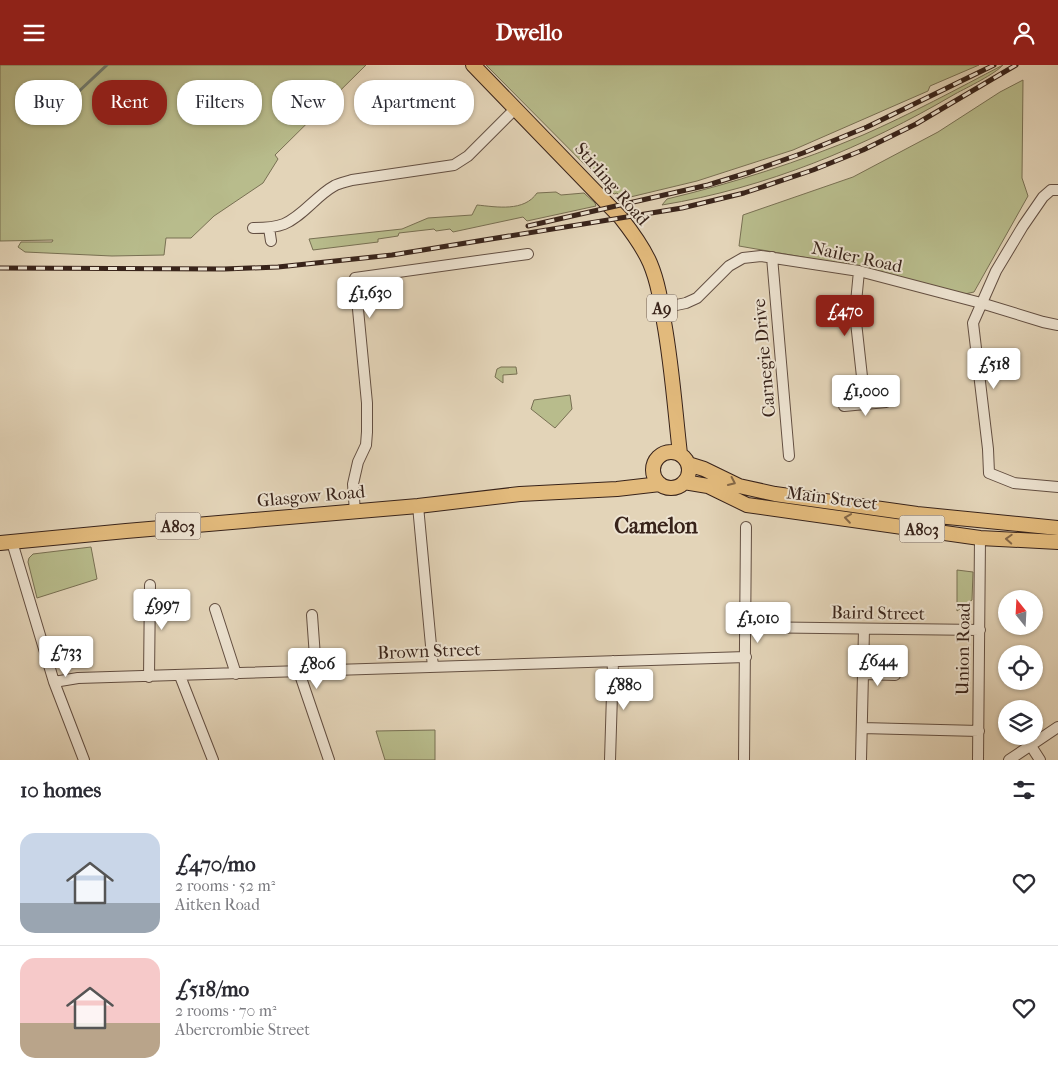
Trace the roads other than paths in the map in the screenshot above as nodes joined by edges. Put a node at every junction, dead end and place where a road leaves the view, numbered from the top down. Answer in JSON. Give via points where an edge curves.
{"nodes":[{"id":1,"x":472,"y":65,"type":"edge"},
{"id":2,"x":516,"y":108,"type":"junction"},
{"id":3,"x":1058,"y":190,"type":"edge"},
{"id":4,"x":253,"y":228,"type":"dead end"},
{"id":5,"x":269,"y":228,"type":"junction"},
{"id":6,"x":271,"y":241,"type":"dead end"},
{"id":7,"x":528,"y":254,"type":"dead end"},
{"id":8,"x":772,"y":257,"type":"junction"},
{"id":9,"x":859,"y":271,"type":"junction"},
{"id":10,"x":981,"y":303,"type":"junction"},
{"id":11,"x":662,"y":308,"type":"junction"},
{"id":12,"x":1058,"y":325,"type":"edge"},
{"id":13,"x":886,"y":402,"type":"dead end"},
{"id":14,"x":865,"y":404,"type":"junction"},
{"id":15,"x":844,"y":406,"type":"dead end"},
{"id":16,"x":676,"y":418,"type":"junction"},
{"id":17,"x":789,"y":456,"type":"dead end"},
{"id":18,"x":684,"y":459,"type":"junction"},
{"id":19,"x":658,"y":460,"type":"junction"},
{"id":20,"x":684,"y":482,"type":"junction"},
{"id":21,"x":660,"y":484,"type":"junction"},
{"id":22,"x":625,"y":487,"type":"junction"},
{"id":23,"x":1058,"y":487,"type":"edge"},
{"id":24,"x":418,"y":506,"type":"junction"},
{"id":25,"x":355,"y":511,"type":"junction"},
{"id":26,"x":955,"y":519,"type":"junction"},
{"id":27,"x":746,"y":527,"type":"dead end"},
{"id":28,"x":1058,"y":528,"type":"edge"},
{"id":29,"x":980,"y":537,"type":"junction"},
{"id":30,"x":1058,"y":542,"type":"edge"},
{"id":31,"x":6,"y":543,"type":"edge"},
{"id":32,"x":150,"y":585,"type":"dead end"},
{"id":33,"x":215,"y":609,"type":"dead end"},
{"id":34,"x":312,"y":615,"type":"dead end"},
{"id":35,"x":745,"y":627,"type":"junction"},
{"id":36,"x":864,"y":629,"type":"junction"},
{"id":37,"x":980,"y":630,"type":"junction"},
{"id":38,"x":746,"y":657,"type":"junction"},
{"id":39,"x":614,"y":661,"type":"junction"},
{"id":40,"x":434,"y":667,"type":"junction"},
{"id":41,"x":316,"y":671,"type":"junction"},
{"id":42,"x":298,"y":672,"type":"junction"},
{"id":43,"x":236,"y":674,"type":"junction"},
{"id":44,"x":863,"y":674,"type":"junction"},
{"id":45,"x":894,"y":675,"type":"dead end"},
{"id":46,"x":180,"y":676,"type":"junction"},
{"id":47,"x":149,"y":677,"type":"junction"},
{"id":48,"x":54,"y":682,"type":"junction"},
{"id":49,"x":1058,"y":727,"type":"edge"},
{"id":50,"x":862,"y":728,"type":"junction"},
{"id":51,"x":979,"y":731,"type":"junction"},
{"id":52,"x":1031,"y":746,"type":"junction"},
{"id":53,"x":84,"y":760,"type":"edge"},
{"id":54,"x":213,"y":760,"type":"edge"},
{"id":55,"x":329,"y":760,"type":"edge"},
{"id":56,"x":610,"y":760,"type":"edge"},
{"id":57,"x":744,"y":760,"type":"edge"},
{"id":58,"x":861,"y":760,"type":"edge"},
{"id":59,"x":978,"y":760,"type":"edge"},
{"id":60,"x":1009,"y":760,"type":"edge"},
{"id":61,"x":1040,"y":760,"type":"edge"}],
"edges":[{"from":1,"to":2,"type":"main road","name":"Stirling Road","number":"A9"},
{"from":2,"to":5,"type":"street","via":[[468,156],[454,165],[342,183],[284,224]]},
{"from":2,"to":11,"type":"main road","name":"Stirling Road","number":"A9","via":[[622,218],[650,262]]},
{"from":3,"to":10,"type":"street","via":[[1051,190],[1043,197],[1023,226]]},
{"from":4,"to":5,"type":"street"},
{"from":5,"to":6,"type":"street"},
{"from":7,"to":25,"type":"street","via":[[355,278],[367,432],[353,484]]},
{"from":8,"to":9,"type":"street","name":"Nailer Road"},
{"from":8,"to":11,"type":"street","name":"Nailer Road","via":[[743,258],[697,298]]},
{"from":8,"to":17,"type":"street","name":"Carnegie Drive"},
{"from":9,"to":10,"type":"street","name":"Nailer Road"},
{"from":9,"to":14,"type":"street","via":[[855,313]]},
{"from":10,"to":12,"type":"street","name":"Nailer Road"},
{"from":10,"to":23,"type":"street","via":[[973,323],[989,473],[1014,483]]},
{"from":11,"to":16,"type":"main road","name":"Stirling Road","number":"A9"},
{"from":13,"to":14,"type":"street"},
{"from":14,"to":15,"type":"street"},
{"from":16,"to":18,"type":"main road","name":"Stirling Road","number":"A9"},
{"from":16,"to":19,"type":"main road","name":"Stirling Road","number":"A9"},
{"from":18,"to":19,"type":"main road","via":[[668,453]]},
{"from":18,"to":20,"type":"main road","via":[[688,473]]},
{"from":18,"to":26,"type":"main road","name":"Main Street","number":"A803","one_way":true,"via":[[739,486]]},
{"from":19,"to":21,"type":"main road","via":[[654,476]]},
{"from":19,"to":22,"type":"main road"},
{"from":20,"to":21,"type":"main road","via":[[675,487]]},
{"from":29,"to":20,"type":"main road","name":"Main Street","number":"A803","one_way":true,"via":[[747,505],[708,485]]},
{"from":21,"to":22,"type":"main road","name":"Glasgow Road","number":"A803"},
{"from":22,"to":24,"type":"main road","name":"Glasgow Road","number":"A803"},
{"from":24,"to":25,"type":"main road","name":"Glasgow Road","number":"A803"},
{"from":24,"to":40,"type":"street"},
{"from":25,"to":31,"type":"main road","name":"Glasgow Road","number":"A803"},
{"from":26,"to":28,"type":"main road","name":"Main Street","number":"A803"},
{"from":26,"to":29,"type":"main road","name":"Main Street","number":"A803","via":[[974,526]]},
{"from":27,"to":35,"type":"street"},
{"from":30,"to":29,"type":"main road","name":"Main Street","number":"A803","one_way":true},
{"from":29,"to":37,"type":"street","name":"Union Road"},
{"from":31,"to":48,"type":"street"},
{"from":32,"to":47,"type":"street"},
{"from":33,"to":43,"type":"street"},
{"from":34,"to":41,"type":"street"},
{"from":35,"to":36,"type":"street","name":"Baird Street"},
{"from":35,"to":38,"type":"street"},
{"from":36,"to":37,"type":"street","name":"Baird Street"},
{"from":36,"to":44,"type":"street"},
{"from":37,"to":51,"type":"street","name":"Union Road"},
{"from":38,"to":39,"type":"street","name":"Brown Street"},
{"from":38,"to":57,"type":"street"},
{"from":39,"to":40,"type":"street","name":"Brown Street"},
{"from":39,"to":56,"type":"street"},
{"from":40,"to":41,"type":"street","name":"Brown Street"},
{"from":41,"to":42,"type":"street","name":"Brown Street"},
{"from":42,"to":43,"type":"street","name":"Brown Street"},
{"from":42,"to":55,"type":"street"},
{"from":43,"to":46,"type":"street","name":"Brown Street"},
{"from":44,"to":45,"type":"street"},
{"from":44,"to":50,"type":"street"},
{"from":46,"to":47,"type":"street","name":"Brown Street"},
{"from":46,"to":54,"type":"street"},
{"from":47,"to":48,"type":"street","name":"Brown Street","via":[[78,678]]},
{"from":48,"to":53,"type":"street"},
{"from":49,"to":52,"type":"street"},
{"from":50,"to":51,"type":"street"},
{"from":50,"to":58,"type":"street"},
{"from":51,"to":59,"type":"street","name":"Union Road"},
{"from":52,"to":60,"type":"street"},
{"from":52,"to":61,"type":"street"}]}
